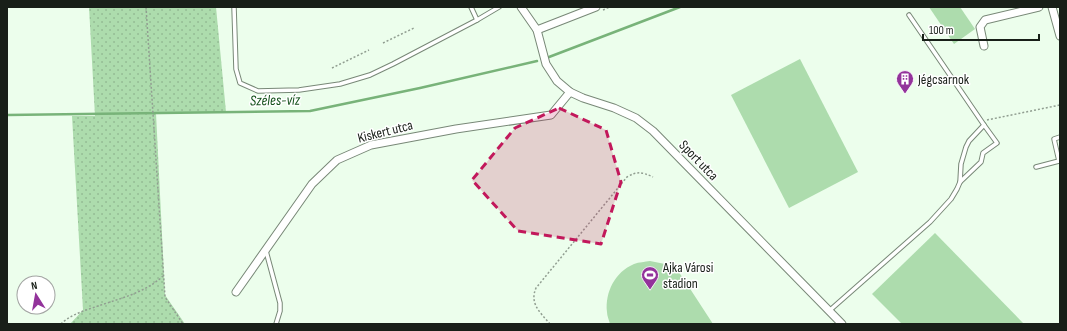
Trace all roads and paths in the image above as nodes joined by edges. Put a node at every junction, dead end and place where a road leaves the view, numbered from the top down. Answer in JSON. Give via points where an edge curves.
{"nodes":[{"id":1,"x":146,"y":7,"type":"edge"},
{"id":2,"x":234,"y":7,"type":"edge"},
{"id":3,"x":471,"y":7,"type":"edge"},
{"id":4,"x":499,"y":7,"type":"edge"},
{"id":5,"x":521,"y":7,"type":"edge"},
{"id":6,"x":596,"y":7,"type":"edge"},
{"id":7,"x":1039,"y":7,"type":"edge"},
{"id":8,"x":1052,"y":7,"type":"edge"},
{"id":9,"x":909,"y":15,"type":"dead end"},
{"id":10,"x":477,"y":20,"type":"junction"},
{"id":11,"x":414,"y":28,"type":"dead end"},
{"id":12,"x":537,"y":30,"type":"junction"},
{"id":13,"x":1060,"y":36,"type":"edge"},
{"id":14,"x":383,"y":43,"type":"dead end"},
{"id":15,"x":984,"y":46,"type":"dead end"},
{"id":16,"x":369,"y":50,"type":"dead end"},
{"id":17,"x":332,"y":68,"type":"dead end"},
{"id":18,"x":570,"y":92,"type":"junction"},
{"id":19,"x":1060,"y":105,"type":"edge"},
{"id":20,"x":983,"y":123,"type":"junction"},
{"id":21,"x":1060,"y":137,"type":"edge"},
{"id":22,"x":1036,"y":167,"type":"dead end"},
{"id":23,"x":653,"y":177,"type":"dead end"},
{"id":24,"x":960,"y":182,"type":"junction"},
{"id":25,"x":266,"y":250,"type":"junction"},
{"id":26,"x":163,"y":276,"type":"junction"},
{"id":27,"x":236,"y":292,"type":"dead end"},
{"id":28,"x":829,"y":311,"type":"junction"},
{"id":29,"x":61,"y":324,"type":"edge"},
{"id":30,"x":183,"y":324,"type":"edge"},
{"id":31,"x":276,"y":324,"type":"edge"},
{"id":32,"x":550,"y":324,"type":"edge"},
{"id":33,"x":842,"y":324,"type":"edge"}],
"edges":[{"from":1,"to":26,"type":"path"},
{"from":2,"to":10,"type":"lane","via":[[236,69],[240,83],[258,91],[299,90],[340,84],[370,75]]},
{"from":3,"to":10,"type":"lane"},
{"from":4,"to":10,"type":"lane"},
{"from":5,"to":12,"type":"street","name":"Sport utca"},
{"from":6,"to":12,"type":"street"},
{"from":7,"to":15,"type":"street","via":[[985,20],[980,27]]},
{"from":8,"to":13,"type":"street"},
{"from":9,"to":20,"type":"lane"},
{"from":11,"to":14,"type":"path"},
{"from":12,"to":18,"type":"street","name":"Sport utca","via":[[546,64],[557,81]]},
{"from":16,"to":17,"type":"path"},
{"from":18,"to":25,"type":"street","name":"Kiskert utca","via":[[551,116],[456,129],[371,145],[337,160],[312,184]]},
{"from":18,"to":28,"type":"street","name":"Sport utca","via":[[636,118],[653,131]]},
{"from":19,"to":20,"type":"path"},
{"from":20,"to":24,"type":"lane","via":[[966,147],[961,164]]},
{"from":20,"to":24,"type":"lane","via":[[997,143],[983,153],[981,162]]},
{"from":21,"to":22,"type":"lane","via":[[1054,139],[1059,161]]},
{"from":23,"to":32,"type":"path","via":[[645,173],[634,173],[627,177],[536,288],[536,308]]},
{"from":24,"to":28,"type":"lane","via":[[950,199],[930,222]]},
{"from":25,"to":27,"type":"street","name":"Kiskert utca"},
{"from":25,"to":31,"type":"lane","via":[[280,303]]},
{"from":26,"to":29,"type":"path","via":[[147,288],[82,311]]},
{"from":26,"to":30,"type":"path","via":[[165,297]]},
{"from":28,"to":33,"type":"street","name":"Sport utca"}]}
